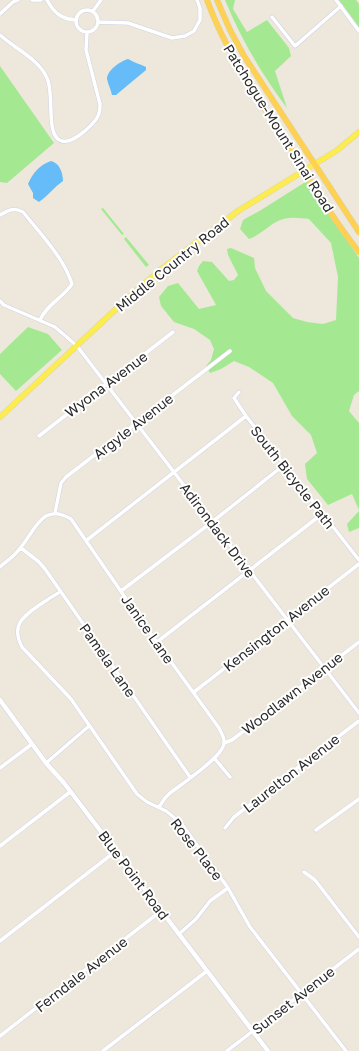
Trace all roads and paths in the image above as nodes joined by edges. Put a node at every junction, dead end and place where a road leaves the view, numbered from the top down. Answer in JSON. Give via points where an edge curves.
{"nodes":[{"id":1,"x":18,"y":0,"type":"edge"},
{"id":2,"x":32,"y":0,"type":"edge"},
{"id":3,"x":41,"y":0,"type":"edge"},
{"id":4,"x":47,"y":0,"type":"edge"},
{"id":5,"x":101,"y":0,"type":"edge"},
{"id":6,"x":197,"y":0,"type":"edge"},
{"id":7,"x":207,"y":0,"type":"edge"},
{"id":8,"x":217,"y":0,"type":"edge"},
{"id":9,"x":336,"y":0,"type":"edge"},
{"id":10,"x":341,"y":6,"type":"junction"},
{"id":11,"x":93,"y":11,"type":"junction"},
{"id":12,"x":0,"y":14,"type":"edge"},
{"id":13,"x":272,"y":17,"type":"dead end"},
{"id":14,"x":76,"y":20,"type":"junction"},
{"id":15,"x":99,"y":22,"type":"junction"},
{"id":16,"x":359,"y":31,"type":"edge"},
{"id":17,"x":87,"y":33,"type":"junction"},
{"id":18,"x":0,"y":35,"type":"edge"},
{"id":19,"x":359,"y":132,"type":"edge"},
{"id":20,"x":314,"y":164,"type":"junction"},
{"id":21,"x":304,"y":170,"type":"junction"},
{"id":22,"x":0,"y":214,"type":"edge"},
{"id":23,"x":359,"y":232,"type":"edge"},
{"id":24,"x":359,"y":252,"type":"edge"},
{"id":25,"x":0,"y":301,"type":"edge"},
{"id":26,"x":40,"y":320,"type":"junction"},
{"id":27,"x":174,"y":332,"type":"dead end"},
{"id":28,"x":77,"y":346,"type":"junction"},
{"id":29,"x":230,"y":351,"type":"dead end"},
{"id":30,"x":105,"y":383,"type":"junction"},
{"id":31,"x":239,"y":392,"type":"dead end"},
{"id":32,"x":246,"y":416,"type":"junction"},
{"id":33,"x":0,"y":417,"type":"edge"},
{"id":34,"x":136,"y":424,"type":"junction"},
{"id":35,"x":38,"y":436,"type":"dead end"},
{"id":36,"x":284,"y":465,"type":"junction"},
{"id":37,"x":174,"y":472,"type":"junction"},
{"id":38,"x":56,"y":513,"type":"junction"},
{"id":39,"x":322,"y":514,"type":"junction"},
{"id":40,"x":212,"y":522,"type":"junction"},
{"id":41,"x":87,"y":540,"type":"junction"},
{"id":42,"x":21,"y":548,"type":"junction"},
{"id":43,"x":359,"y":560,"type":"edge"},
{"id":44,"x":359,"y":564,"type":"edge"},
{"id":45,"x":0,"y":566,"type":"edge"},
{"id":46,"x":249,"y":571,"type":"junction"},
{"id":47,"x":121,"y":591,"type":"junction"},
{"id":48,"x":60,"y":592,"type":"junction"},
{"id":49,"x":287,"y":620,"type":"junction"},
{"id":50,"x":157,"y":642,"type":"junction"},
{"id":51,"x":359,"y":642,"type":"edge"},
{"id":52,"x":324,"y":669,"type":"junction"},
{"id":53,"x":194,"y":692,"type":"junction"},
{"id":54,"x":0,"y":700,"type":"edge"},
{"id":55,"x":359,"y":713,"type":"edge"},
{"id":56,"x":359,"y":721,"type":"edge"},
{"id":57,"x":90,"y":726,"type":"junction"},
{"id":58,"x":224,"y":743,"type":"junction"},
{"id":59,"x":32,"y":744,"type":"junction"},
{"id":60,"x":215,"y":759,"type":"junction"},
{"id":61,"x":46,"y":763,"type":"junction"},
{"id":62,"x":0,"y":768,"type":"edge"},
{"id":63,"x":190,"y":777,"type":"junction"},
{"id":64,"x":230,"y":777,"type":"dead end"},
{"id":65,"x":70,"y":792,"type":"junction"},
{"id":66,"x":357,"y":800,"type":"edge"},
{"id":67,"x":359,"y":805,"type":"edge"},
{"id":68,"x":159,"y":807,"type":"junction"},
{"id":69,"x":225,"y":828,"type":"dead end"},
{"id":70,"x":316,"y":830,"type":"dead end"},
{"id":71,"x":0,"y":846,"type":"edge"},
{"id":72,"x":116,"y":851,"type":"junction"},
{"id":73,"x":304,"y":872,"type":"dead end"},
{"id":74,"x":228,"y":888,"type":"junction"},
{"id":75,"x":162,"y":911,"type":"junction"},
{"id":76,"x":179,"y":934,"type":"junction"},
{"id":77,"x":359,"y":937,"type":"edge"},
{"id":78,"x":0,"y":941,"type":"edge"},
{"id":79,"x":359,"y":949,"type":"edge"},
{"id":80,"x":207,"y":971,"type":"junction"},
{"id":81,"x":301,"y":993,"type":"junction"},
{"id":82,"x":253,"y":1031,"type":"junction"},
{"id":83,"x":0,"y":1036,"type":"edge"},
{"id":84,"x":103,"y":1051,"type":"edge"},
{"id":85,"x":227,"y":1051,"type":"edge"},
{"id":86,"x":268,"y":1051,"type":"edge"},
{"id":87,"x":346,"y":1051,"type":"edge"}],
"edges":[{"from":1,"to":12,"type":"street"},
{"from":2,"to":3,"type":"street"},
{"from":4,"to":14,"type":"street","via":[[61,17]]},
{"from":5,"to":11,"type":"street"},
{"from":6,"to":15,"type":"street","via":[[200,20],[194,31],[181,37],[172,38],[128,23]]},
{"from":7,"to":21,"type":"highway","name":"Patchogue-Mount Sinai Road","via":[[229,50]]},
{"from":8,"to":20,"type":"highway","name":"Patchogue-Mount Sinai Road","via":[[236,43]]},
{"from":9,"to":10,"type":"street"},
{"from":10,"to":13,"type":"street","via":[[295,46]]},
{"from":10,"to":16,"type":"street"},
{"from":11,"to":14,"type":"street","via":[[83,11]]},
{"from":11,"to":15,"type":"street"},
{"from":14,"to":17,"type":"street","via":[[79,29]]},
{"from":15,"to":17,"type":"street","via":[[96,28]]},
{"from":17,"to":18,"type":"street","via":[[86,50],[100,104],[99,113],[96,120],[72,141],[65,142],[60,141],[54,134],[50,85],[46,74]]},
{"from":19,"to":20,"type":"main road","name":"Middle Country Road","via":[[336,151]]},
{"from":20,"to":21,"type":"main road","name":"Middle Country Road"},
{"from":20,"to":23,"type":"highway","name":"Patchogue-Mount Sinai Road"},
{"from":21,"to":24,"type":"highway","name":"Patchogue-Mount Sinai Road"},
{"from":21,"to":28,"type":"main road","name":"Middle Country Road","via":[[238,211],[159,272]]},
{"from":22,"to":26,"type":"street","via":[[11,208],[23,212],[65,266],[70,277],[72,284],[68,291],[44,312]]},
{"from":25,"to":26,"type":"street","name":"Adirondack Drive"},
{"from":26,"to":28,"type":"street","name":"Adirondack Drive","via":[[55,327]]},
{"from":27,"to":30,"type":"street","name":"Wyona Avenue"},
{"from":28,"to":30,"type":"street","name":"Adirondack Drive"},
{"from":28,"to":33,"type":"main road","name":"Middle Country Road"},
{"from":29,"to":34,"type":"street","name":"Argyle Avenue"},
{"from":30,"to":34,"type":"street","name":"Adirondack Drive"},
{"from":30,"to":35,"type":"street","name":"Wyona Avenue"},
{"from":31,"to":32,"type":"street","name":"South Bicycle Path","via":[[234,398]]},
{"from":32,"to":36,"type":"street","name":"South Bicycle Path"},
{"from":32,"to":37,"type":"street"},
{"from":34,"to":37,"type":"street","name":"Adirondack Drive"},
{"from":34,"to":38,"type":"street","name":"Argyle Avenue","via":[[61,483]]},
{"from":36,"to":39,"type":"street","name":"South Bicycle Path"},
{"from":36,"to":40,"type":"street"},
{"from":37,"to":40,"type":"street","name":"Adirondack Drive"},
{"from":37,"to":41,"type":"street"},
{"from":38,"to":41,"type":"street","name":"Janice Lane","via":[[71,519]]},
{"from":38,"to":42,"type":"street","via":[[46,516],[39,522]]},
{"from":39,"to":43,"type":"street","name":"South Bicycle Path"},
{"from":39,"to":46,"type":"street"},
{"from":40,"to":46,"type":"street","name":"Adirondack Drive"},
{"from":40,"to":47,"type":"street"},
{"from":41,"to":47,"type":"street","name":"Janice Lane"},
{"from":42,"to":45,"type":"street"},
{"from":42,"to":48,"type":"street","name":"Pamela Lane","via":[[39,562]]},
{"from":44,"to":49,"type":"street","name":"Kensington Avenue"},
{"from":46,"to":49,"type":"street","name":"Adirondack Drive"},
{"from":46,"to":50,"type":"street"},
{"from":47,"to":50,"type":"street","name":"Janice Lane"},
{"from":48,"to":57,"type":"street","name":"Rose Place","via":[[24,616],[19,624],[17,636],[22,647],[71,699]]},
{"from":48,"to":63,"type":"street","name":"Pamela Lane"},
{"from":49,"to":52,"type":"street","name":"Adirondack Drive"},
{"from":49,"to":53,"type":"street","name":"Kensington Avenue"},
{"from":50,"to":53,"type":"street","name":"Janice Lane"},
{"from":51,"to":52,"type":"street","name":"Woodlawn Avenue"},
{"from":52,"to":55,"type":"street","name":"Adirondack Drive"},
{"from":52,"to":58,"type":"street","name":"Woodlawn Avenue","via":[[232,740]]},
{"from":53,"to":58,"type":"street","name":"Janice Lane","via":[[219,728]]},
{"from":54,"to":59,"type":"street","name":"Blue Point Road"},
{"from":56,"to":69,"type":"street","name":"Laurelton Avenue","via":[[234,817]]},
{"from":57,"to":61,"type":"street"},
{"from":57,"to":68,"type":"street","name":"Rose Place","via":[[137,794]]},
{"from":58,"to":60,"type":"street","via":[[222,751]]},
{"from":59,"to":61,"type":"street","name":"Blue Point Road"},
{"from":59,"to":62,"type":"street"},
{"from":60,"to":63,"type":"street"},
{"from":60,"to":64,"type":"street"},
{"from":61,"to":65,"type":"street","name":"Blue Point Road"},
{"from":63,"to":68,"type":"street","via":[[165,798]]},
{"from":65,"to":71,"type":"street"},
{"from":65,"to":72,"type":"street","name":"Blue Point Road"},
{"from":66,"to":67,"type":"street"},
{"from":66,"to":70,"type":"street"},
{"from":68,"to":74,"type":"street","name":"Rose Place","via":[[181,823]]},
{"from":72,"to":75,"type":"street","name":"Blue Point Road"},
{"from":72,"to":78,"type":"street"},
{"from":73,"to":77,"type":"street","via":[[315,880]]},
{"from":74,"to":76,"type":"street","via":[[210,901],[196,919]]},
{"from":74,"to":81,"type":"street","name":"Rose Place","via":[[250,927]]},
{"from":75,"to":76,"type":"street","name":"Blue Point Road"},
{"from":75,"to":83,"type":"street","name":"Ferndale Avenue"},
{"from":76,"to":80,"type":"street","name":"Blue Point Road"},
{"from":79,"to":81,"type":"street","name":"Sunset Avenue"},
{"from":80,"to":82,"type":"street","name":"Blue Point Road"},
{"from":80,"to":84,"type":"street"},
{"from":81,"to":82,"type":"street","name":"Sunset Avenue"},
{"from":81,"to":87,"type":"street","name":"Rose Place"},
{"from":82,"to":85,"type":"street","name":"Sunset Avenue"},
{"from":82,"to":86,"type":"street","name":"Blue Point Road"}]}
